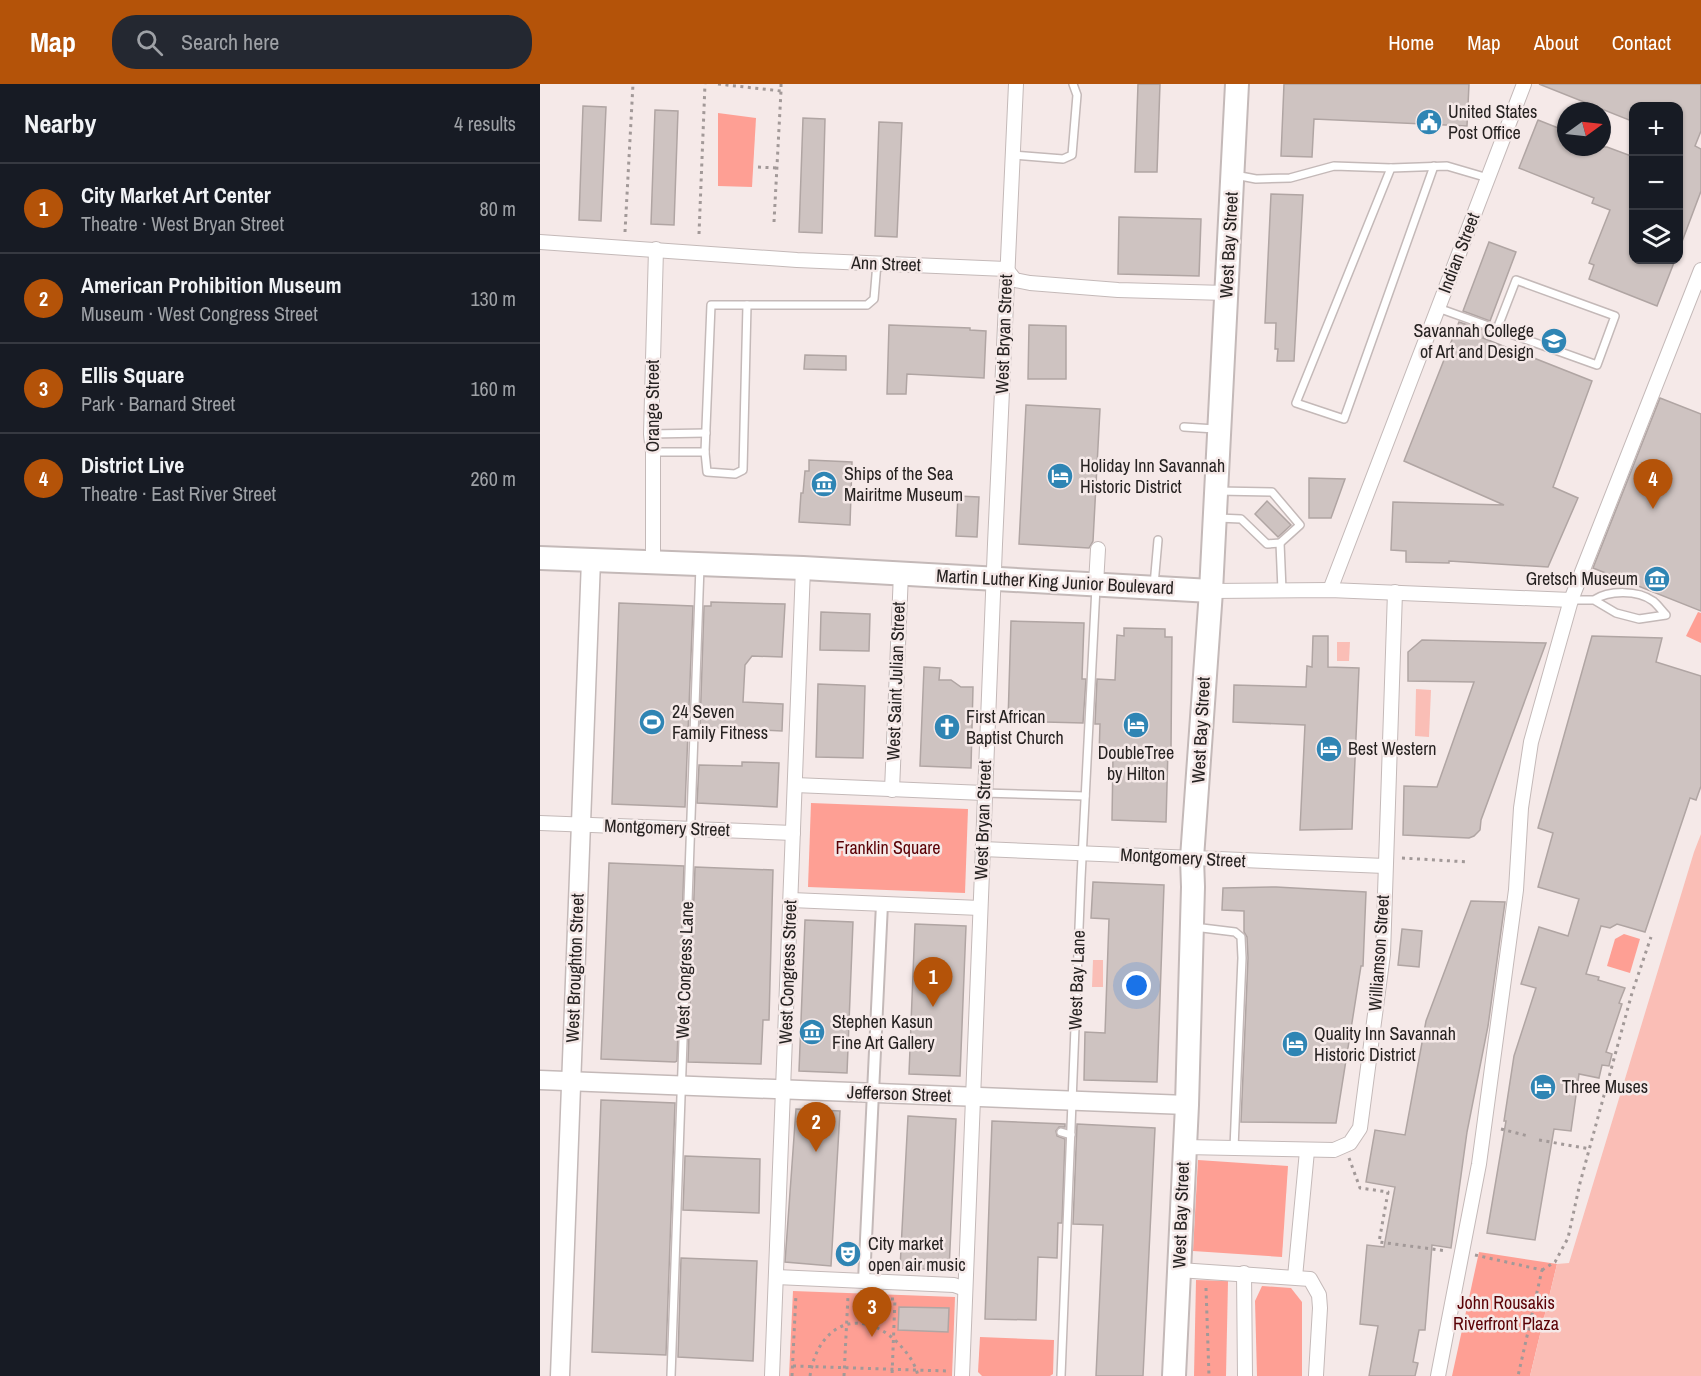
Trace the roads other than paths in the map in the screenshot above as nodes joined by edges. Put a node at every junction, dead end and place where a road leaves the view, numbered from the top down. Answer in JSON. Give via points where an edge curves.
{"nodes":[{"id":1,"x":1016,"y":84,"type":"edge"},
{"id":2,"x":1073,"y":84,"type":"edge"},
{"id":3,"x":1237,"y":84,"type":"edge"},
{"id":4,"x":1524,"y":84,"type":"edge"},
{"id":5,"x":1012,"y":155,"type":"junction"},
{"id":6,"x":1434,"y":166,"type":"junction"},
{"id":7,"x":1391,"y":168,"type":"junction"},
{"id":8,"x":1232,"y":175,"type":"junction"},
{"id":9,"x":1488,"y":178,"type":"junction"},
{"id":10,"x":540,"y":242,"type":"edge"},
{"id":11,"x":656,"y":249,"type":"junction"},
{"id":12,"x":877,"y":264,"type":"junction"},
{"id":13,"x":1006,"y":269,"type":"junction"},
{"id":14,"x":1701,"y":270,"type":"edge"},
{"id":15,"x":1226,"y":293,"type":"junction"},
{"id":16,"x":747,"y":305,"type":"junction"},
{"id":17,"x":1438,"y":308,"type":"junction"},
{"id":18,"x":1497,"y":329,"type":"junction"},
{"id":19,"x":1184,"y":427,"type":"dead end"},
{"id":20,"x":1219,"y":429,"type":"junction"},
{"id":21,"x":706,"y":433,"type":"junction"},
{"id":22,"x":651,"y":434,"type":"junction"},
{"id":23,"x":654,"y":452,"type":"junction"},
{"id":24,"x":705,"y":452,"type":"junction"},
{"id":25,"x":1216,"y":490,"type":"junction"},
{"id":26,"x":1214,"y":518,"type":"junction"},
{"id":27,"x":1158,"y":540,"type":"dead end"},
{"id":28,"x":1280,"y":543,"type":"junction"},
{"id":29,"x":1098,"y":549,"type":"dead end"},
{"id":30,"x":540,"y":558,"type":"edge"},
{"id":31,"x":591,"y":560,"type":"junction"},
{"id":32,"x":653,"y":562,"type":"junction"},
{"id":33,"x":700,"y":564,"type":"junction"},
{"id":34,"x":803,"y":568,"type":"junction"},
{"id":35,"x":901,"y":573,"type":"junction"},
{"id":36,"x":993,"y":578,"type":"junction"},
{"id":37,"x":1096,"y":584,"type":"junction"},
{"id":38,"x":1154,"y":587,"type":"junction"},
{"id":39,"x":1282,"y":590,"type":"junction"},
{"id":40,"x":1330,"y":590,"type":"junction"},
{"id":41,"x":1211,"y":591,"type":"junction"},
{"id":42,"x":1395,"y":592,"type":"junction"},
{"id":43,"x":1571,"y":600,"type":"junction"},
{"id":44,"x":1594,"y":600,"type":"junction"},
{"id":45,"x":795,"y":785,"type":"junction"},
{"id":46,"x":892,"y":790,"type":"junction"},
{"id":47,"x":984,"y":794,"type":"junction"},
{"id":48,"x":1085,"y":796,"type":"junction"},
{"id":49,"x":540,"y":823,"type":"edge"},
{"id":50,"x":581,"y":825,"type":"junction"},
{"id":51,"x":689,"y":829,"type":"junction"},
{"id":52,"x":793,"y":833,"type":"junction"},
{"id":53,"x":982,"y":849,"type":"junction"},
{"id":54,"x":1082,"y":853,"type":"junction"},
{"id":55,"x":1192,"y":858,"type":"junction"},
{"id":56,"x":1389,"y":862,"type":"junction"},
{"id":57,"x":790,"y":900,"type":"junction"},
{"id":58,"x":882,"y":904,"type":"junction"},
{"id":59,"x":980,"y":908,"type":"junction"},
{"id":60,"x":1192,"y":927,"type":"junction"},
{"id":61,"x":540,"y":1080,"type":"edge"},
{"id":62,"x":571,"y":1081,"type":"junction"},
{"id":63,"x":682,"y":1084,"type":"junction"},
{"id":64,"x":783,"y":1089,"type":"junction"},
{"id":65,"x":873,"y":1093,"type":"junction"},
{"id":66,"x":972,"y":1097,"type":"junction"},
{"id":67,"x":1072,"y":1102,"type":"junction"},
{"id":68,"x":1186,"y":1105,"type":"junction"},
{"id":69,"x":1060,"y":1132,"type":"dead end"},
{"id":70,"x":1071,"y":1135,"type":"junction"},
{"id":71,"x":1184,"y":1147,"type":"junction"},
{"id":72,"x":1234,"y":1148,"type":"junction"},
{"id":73,"x":1307,"y":1151,"type":"junction"},
{"id":74,"x":1179,"y":1270,"type":"junction"},
{"id":75,"x":1244,"y":1273,"type":"junction"},
{"id":76,"x":776,"y":1277,"type":"junction"},
{"id":77,"x":1295,"y":1277,"type":"junction"},
{"id":78,"x":864,"y":1281,"type":"junction"},
{"id":79,"x":965,"y":1289,"type":"junction"},
{"id":80,"x":956,"y":1374,"type":"edge"},
{"id":81,"x":1316,"y":1375,"type":"edge"},
{"id":82,"x":560,"y":1376,"type":"edge"},
{"id":83,"x":671,"y":1376,"type":"edge"},
{"id":84,"x":772,"y":1376,"type":"edge"},
{"id":85,"x":1061,"y":1376,"type":"edge"},
{"id":86,"x":1174,"y":1376,"type":"edge"},
{"id":87,"x":1245,"y":1376,"type":"edge"},
{"id":88,"x":1438,"y":1376,"type":"edge"}],
"edges":[{"from":1,"to":5,"type":"street","name":"West Bryan Street"},
{"from":2,"to":5,"type":"lane","via":[[1077,95],[1072,155],[1063,159]]},
{"from":3,"to":8,"type":"main road","name":"West Bay Street"},
{"from":4,"to":9,"type":"street","name":"Indian Street"},
{"from":5,"to":13,"type":"street","name":"West Bryan Street"},
{"from":6,"to":7,"type":"lane"},
{"from":6,"to":7,"type":"lane","via":[[1344,419],[1296,403]]},
{"from":6,"to":9,"type":"lane"},
{"from":7,"to":8,"type":"lane","via":[[1334,166],[1290,178]]},
{"from":8,"to":15,"type":"main road","name":"West Bay Street"},
{"from":9,"to":17,"type":"street","name":"Indian Street"},
{"from":10,"to":11,"type":"street","name":"Ann Street"},
{"from":11,"to":12,"type":"street","name":"Ann Street"},
{"from":11,"to":22,"type":"street","name":"Orange Street"},
{"from":12,"to":13,"type":"street","name":"Ann Street"},
{"from":12,"to":16,"type":"lane","via":[[874,299],[867,305]]},
{"from":13,"to":15,"type":"street","name":"Ann Street","via":[[1015,280],[1030,283]]},
{"from":13,"to":36,"type":"street","name":"West Bryan Street"},
{"from":14,"to":43,"type":"street"},
{"from":15,"to":20,"type":"main road","name":"West Bay Street"},
{"from":16,"to":21,"type":"lane","via":[[711,305]]},
{"from":16,"to":24,"type":"lane","via":[[743,470],[735,474],[707,472]]},
{"from":17,"to":18,"type":"lane"},
{"from":17,"to":40,"type":"street","name":"Indian Street"},
{"from":18,"to":18,"type":"lane","via":[[1597,365],[1615,316],[1516,280]]},
{"from":19,"to":20,"type":"lane"},
{"from":20,"to":25,"type":"main road","name":"West Bay Street"},
{"from":21,"to":22,"type":"lane"},
{"from":21,"to":24,"type":"lane"},
{"from":22,"to":23,"type":"street","name":"Orange Street"},
{"from":23,"to":24,"type":"lane"},
{"from":23,"to":32,"type":"street","name":"Orange Street"},
{"from":25,"to":26,"type":"main road","name":"West Bay Street"},
{"from":25,"to":28,"type":"lane","via":[[1272,492],[1300,525]]},
{"from":26,"to":28,"type":"lane","via":[[1241,519],[1267,544]]},
{"from":26,"to":41,"type":"main road","name":"West Bay Street"},
{"from":27,"to":38,"type":"lane"},
{"from":28,"to":39,"type":"lane"},
{"from":29,"to":37,"type":"street"},
{"from":30,"to":31,"type":"main road","name":"Martin Luther King Junior Boulevard"},
{"from":31,"to":32,"type":"main road","name":"Martin Luther King Junior Boulevard"},
{"from":31,"to":50,"type":"street","name":"West Broughton Street"},
{"from":32,"to":33,"type":"main road","name":"Martin Luther King Junior Boulevard"},
{"from":33,"to":34,"type":"main road","name":"Martin Luther King Junior Boulevard"},
{"from":33,"to":51,"type":"lane","name":"West Congress Lane"},
{"from":34,"to":35,"type":"main road","name":"Martin Luther King Junior Boulevard"},
{"from":34,"to":45,"type":"street","name":"West Congress Street"},
{"from":35,"to":36,"type":"main road","name":"Martin Luther King Junior Boulevard"},
{"from":35,"to":46,"type":"street","name":"West Saint Julian Street"},
{"from":36,"to":37,"type":"main road","name":"Martin Luther King Junior Boulevard"},
{"from":36,"to":47,"type":"street","name":"West Bryan Street"},
{"from":37,"to":38,"type":"main road","name":"Martin Luther King Junior Boulevard"},
{"from":37,"to":48,"type":"lane","name":"West Bay Lane"},
{"from":38,"to":41,"type":"main road","name":"Martin Luther King Junior Boulevard"},
{"from":39,"to":40,"type":"street","name":"Martin Luther King Junior Boulevard"},
{"from":39,"to":41,"type":"street","name":"Martin Luther King Junior Boulevard"},
{"from":40,"to":42,"type":"street","name":"Martin Luther King Junior Boulevard"},
{"from":41,"to":55,"type":"main road","name":"West Bay Street"},
{"from":42,"to":43,"type":"street","name":"Martin Luther King Junior Boulevard"},
{"from":42,"to":56,"type":"street","name":"Williamson Street"},
{"from":43,"to":44,"type":"lane"},
{"from":43,"to":88,"type":"street","via":[[1531,742],[1521,808],[1516,890],[1479,1164]]},
{"from":44,"to":44,"type":"lane","via":[[1616,613],[1639,619],[1666,615],[1652,600],[1623,591],[1603,594]]},
{"from":45,"to":46,"type":"street"},
{"from":45,"to":52,"type":"street","name":"West Congress Street"},
{"from":46,"to":47,"type":"street"},
{"from":47,"to":48,"type":"lane"},
{"from":47,"to":53,"type":"street","name":"West Bryan Street"},
{"from":48,"to":54,"type":"lane","name":"West Bay Lane"},
{"from":49,"to":50,"type":"street","name":"Montgomery Street"},
{"from":50,"to":51,"type":"street","name":"Montgomery Street"},
{"from":50,"to":62,"type":"street","name":"West Broughton Street"},
{"from":51,"to":52,"type":"street","name":"Montgomery Street"},
{"from":51,"to":63,"type":"lane","name":"West Congress Lane"},
{"from":52,"to":57,"type":"street","name":"West Congress Street"},
{"from":53,"to":54,"type":"street","name":"Montgomery Street"},
{"from":53,"to":59,"type":"street","name":"West Bryan Street"},
{"from":54,"to":55,"type":"street","name":"Montgomery Street"},
{"from":54,"to":67,"type":"lane","name":"West Bay Lane"},
{"from":55,"to":56,"type":"street","name":"Montgomery Street"},
{"from":55,"to":60,"type":"main road","name":"West Bay Street"},
{"from":56,"to":73,"type":"street","name":"Williamson Street","via":[[1383,954],[1360,1128],[1350,1143],[1334,1150]]},
{"from":57,"to":58,"type":"street"},
{"from":57,"to":64,"type":"street","name":"West Congress Street"},
{"from":58,"to":59,"type":"street"},
{"from":58,"to":65,"type":"street"},
{"from":59,"to":66,"type":"street","name":"West Bryan Street"},
{"from":60,"to":68,"type":"main road","name":"West Bay Street"},
{"from":60,"to":72,"type":"lane","via":[[1235,932],[1241,937]]},
{"from":61,"to":62,"type":"street","name":"Jefferson Street"},
{"from":62,"to":63,"type":"street","name":"Jefferson Street"},
{"from":62,"to":82,"type":"street","name":"West Broughton Street"},
{"from":63,"to":64,"type":"street","name":"Jefferson Street"},
{"from":63,"to":83,"type":"lane","name":"West Congress Lane"},
{"from":64,"to":65,"type":"street","name":"Jefferson Street"},
{"from":64,"to":76,"type":"street","name":"West Congress Street"},
{"from":65,"to":66,"type":"street","name":"Jefferson Street"},
{"from":65,"to":78,"type":"street"},
{"from":66,"to":67,"type":"street","name":"Jefferson Street"},
{"from":66,"to":79,"type":"street","name":"West Bryan Street"},
{"from":67,"to":68,"type":"street","name":"Jefferson Street"},
{"from":67,"to":70,"type":"lane","name":"West Bay Lane"},
{"from":68,"to":71,"type":"main road","name":"West Bay Street"},
{"from":69,"to":70,"type":"lane"},
{"from":70,"to":85,"type":"lane","name":"West Bay Lane"},
{"from":71,"to":72,"type":"street"},
{"from":71,"to":74,"type":"main road","name":"West Bay Street"},
{"from":72,"to":73,"type":"street"},
{"from":73,"to":77,"type":"street"},
{"from":74,"to":75,"type":"street"},
{"from":74,"to":86,"type":"main road","name":"West Bay Street"},
{"from":75,"to":77,"type":"street"},
{"from":75,"to":87,"type":"street"},
{"from":76,"to":78,"type":"street"},
{"from":76,"to":84,"type":"street","name":"West Congress Street"},
{"from":77,"to":81,"type":"street","via":[[1310,1279],[1318,1295]]},
{"from":78,"to":79,"type":"street","via":[[954,1285]]},
{"from":79,"to":80,"type":"street","name":"West Bryan Street"}]}
